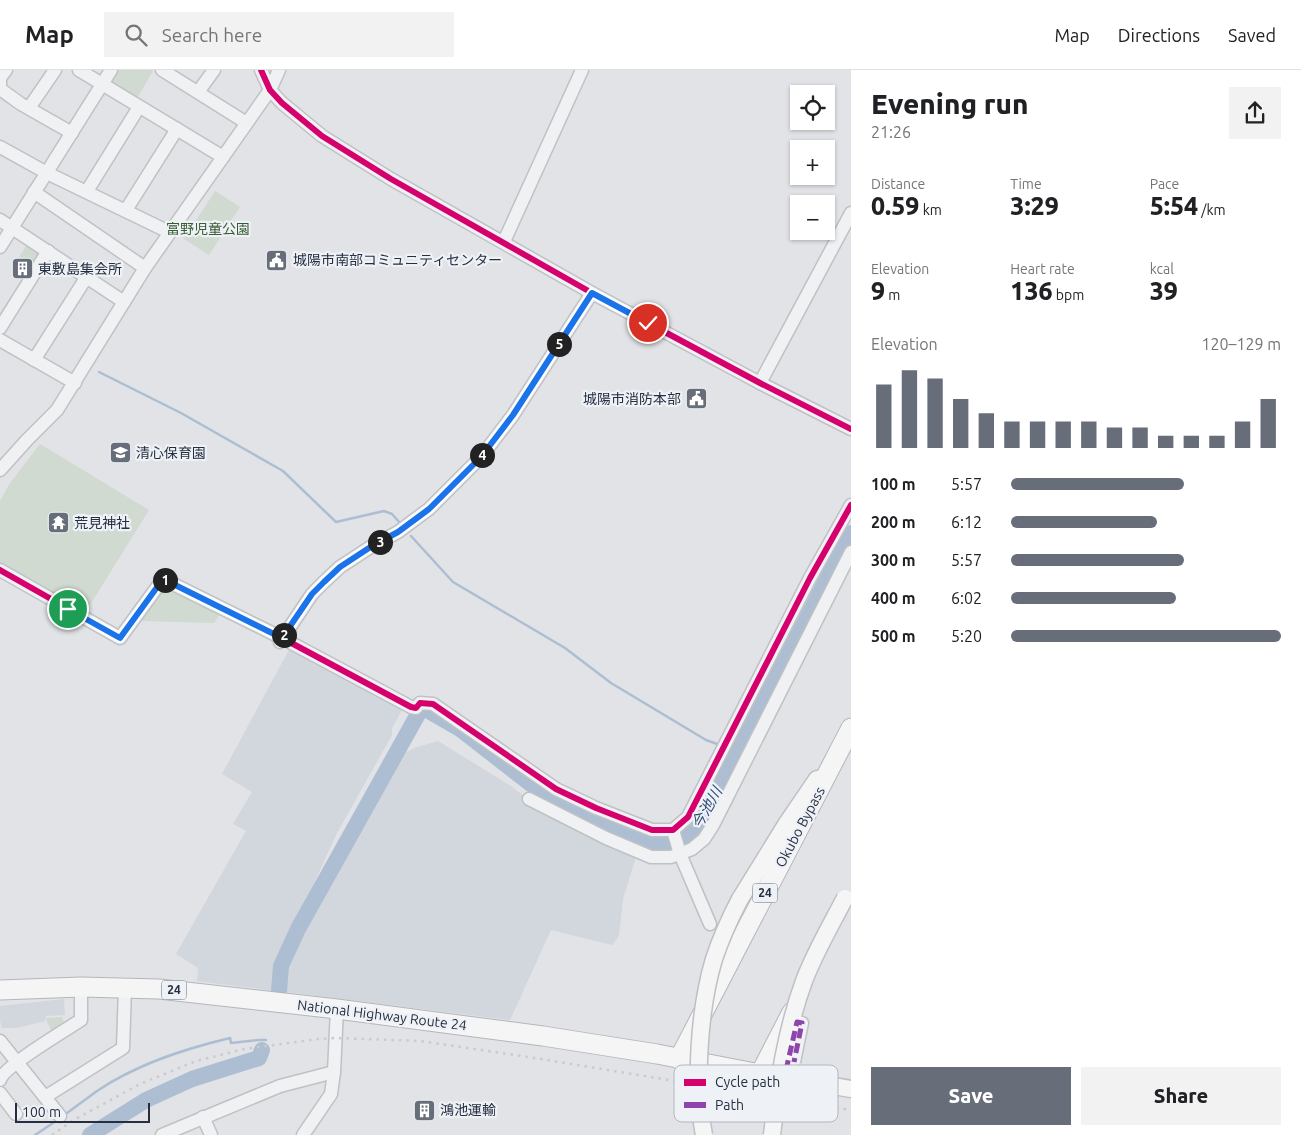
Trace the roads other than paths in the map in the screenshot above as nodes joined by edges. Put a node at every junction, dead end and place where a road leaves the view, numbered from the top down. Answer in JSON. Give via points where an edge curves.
{"nodes":[{"id":1,"x":6,"y":70,"type":"edge"},
{"id":2,"x":54,"y":70,"type":"edge"},
{"id":3,"x":80,"y":70,"type":"edge"},
{"id":4,"x":111,"y":70,"type":"edge"},
{"id":5,"x":162,"y":70,"type":"edge"},
{"id":6,"x":214,"y":70,"type":"edge"},
{"id":7,"x":262,"y":70,"type":"edge"},
{"id":8,"x":279,"y":70,"type":"edge"},
{"id":9,"x":582,"y":70,"type":"edge"},
{"id":10,"x":0,"y":78,"type":"edge"},
{"id":11,"x":102,"y":85,"type":"junction"},
{"id":12,"x":270,"y":90,"type":"junction"},
{"id":13,"x":198,"y":92,"type":"junction"},
{"id":14,"x":139,"y":107,"type":"junction"},
{"id":15,"x":29,"y":108,"type":"junction"},
{"id":16,"x":245,"y":122,"type":"junction"},
{"id":17,"x":176,"y":129,"type":"junction"},
{"id":18,"x":72,"y":133,"type":"junction"},
{"id":19,"x":1,"y":150,"type":"edge"},
{"id":20,"x":223,"y":157,"type":"junction"},
{"id":21,"x":47,"y":173,"type":"junction"},
{"id":22,"x":88,"y":191,"type":"junction"},
{"id":23,"x":34,"y":192,"type":"junction"},
{"id":24,"x":126,"y":210,"type":"junction"},
{"id":25,"x":851,"y":213,"type":"edge"},
{"id":26,"x":0,"y":220,"type":"edge"},
{"id":27,"x":12,"y":228,"type":"junction"},
{"id":28,"x":170,"y":232,"type":"junction"},
{"id":29,"x":502,"y":242,"type":"junction"},
{"id":30,"x":0,"y":247,"type":"edge"},
{"id":31,"x":48,"y":251,"type":"junction"},
{"id":32,"x":145,"y":268,"type":"junction"},
{"id":33,"x":86,"y":278,"type":"junction"},
{"id":34,"x":592,"y":293,"type":"junction"},
{"id":35,"x":124,"y":302,"type":"junction"},
{"id":36,"x":0,"y":328,"type":"edge"},
{"id":37,"x":0,"y":340,"type":"edge"},
{"id":38,"x":34,"y":360,"type":"junction"},
{"id":39,"x":75,"y":383,"type":"junction"},
{"id":40,"x":760,"y":383,"type":"junction"},
{"id":41,"x":851,"y":429,"type":"edge"},
{"id":42,"x":0,"y":470,"type":"edge"},
{"id":43,"x":851,"y":505,"type":"edge"},
{"id":44,"x":851,"y":552,"type":"edge"},
{"id":45,"x":0,"y":570,"type":"edge"},
{"id":46,"x":281,"y":640,"type":"junction"},
{"id":47,"x":849,"y":731,"type":"edge"},
{"id":48,"x":529,"y":799,"type":"dead end"},
{"id":49,"x":672,"y":830,"type":"junction"},
{"id":50,"x":682,"y":852,"type":"junction"},
{"id":51,"x":849,"y":895,"type":"edge"},
{"id":52,"x":710,"y":924,"type":"dead end"},
{"id":53,"x":808,"y":982,"type":"junction"},
{"id":54,"x":81,"y":987,"type":"junction"},
{"id":55,"x":125,"y":987,"type":"junction"},
{"id":56,"x":0,"y":990,"type":"edge"},
{"id":57,"x":337,"y":1009,"type":"junction"},
{"id":58,"x":0,"y":1041,"type":"edge"},
{"id":59,"x":679,"y":1058,"type":"junction"},
{"id":60,"x":17,"y":1062,"type":"junction"},
{"id":61,"x":699,"y":1065,"type":"edge"},
{"id":62,"x":714,"y":1065,"type":"edge"},
{"id":63,"x":765,"y":1065,"type":"edge"},
{"id":64,"x":783,"y":1065,"type":"edge"},
{"id":65,"x":789,"y":1065,"type":"edge"},
{"id":66,"x":334,"y":1072,"type":"junction"},
{"id":67,"x":0,"y":1080,"type":"edge"},
{"id":68,"x":838,"y":1085,"type":"edge"},
{"id":69,"x":851,"y":1089,"type":"edge"},
{"id":70,"x":0,"y":1093,"type":"edge"},
{"id":71,"x":45,"y":1097,"type":"junction"},
{"id":72,"x":16,"y":1114,"type":"dead end"},
{"id":73,"x":60,"y":1116,"type":"dead end"},
{"id":74,"x":203,"y":1117,"type":"junction"},
{"id":75,"x":702,"y":1122,"type":"edge"},
{"id":76,"x":774,"y":1122,"type":"edge"},
{"id":77,"x":162,"y":1135,"type":"edge"},
{"id":78,"x":212,"y":1135,"type":"edge"},
{"id":79,"x":303,"y":1135,"type":"edge"},
{"id":80,"x":704,"y":1135,"type":"edge"},
{"id":81,"x":772,"y":1135,"type":"edge"}],
"edges":[{"from":1,"to":10,"type":"street"},
{"from":2,"to":15,"type":"street"},
{"from":3,"to":11,"type":"street"},
{"from":4,"to":11,"type":"street"},
{"from":5,"to":13,"type":"street"},
{"from":6,"to":13,"type":"street"},
{"from":7,"to":12,"type":"street"},
{"from":8,"to":12,"type":"street"},
{"from":9,"to":29,"type":"street"},
{"from":10,"to":15,"type":"street","via":[[0,89]]},
{"from":11,"to":14,"type":"street"},
{"from":11,"to":18,"type":"street"},
{"from":12,"to":16,"type":"street"},
{"from":12,"to":29,"type":"street","via":[[322,136]]},
{"from":13,"to":16,"type":"street"},
{"from":14,"to":17,"type":"street"},
{"from":14,"to":22,"type":"street"},
{"from":15,"to":18,"type":"street"},
{"from":16,"to":20,"type":"street"},
{"from":17,"to":20,"type":"street"},
{"from":17,"to":24,"type":"street"},
{"from":18,"to":21,"type":"street"},
{"from":19,"to":21,"type":"street"},
{"from":20,"to":28,"type":"street"},
{"from":21,"to":22,"type":"street"},
{"from":21,"to":23,"type":"street"},
{"from":22,"to":24,"type":"street"},
{"from":23,"to":27,"type":"street"},
{"from":23,"to":32,"type":"street"},
{"from":24,"to":28,"type":"street"},
{"from":25,"to":40,"type":"street"},
{"from":26,"to":27,"type":"street"},
{"from":27,"to":30,"type":"street"},
{"from":27,"to":31,"type":"street"},
{"from":28,"to":32,"type":"street"},
{"from":29,"to":34,"type":"street"},
{"from":31,"to":33,"type":"street"},
{"from":31,"to":36,"type":"street"},
{"from":32,"to":35,"type":"street"},
{"from":33,"to":35,"type":"street"},
{"from":33,"to":38,"type":"street"},
{"from":34,"to":40,"type":"street"},
{"from":34,"to":46,"type":"street","via":[[513,415],[481,457],[429,509],[340,567],[312,594]]},
{"from":35,"to":39,"type":"street"},
{"from":37,"to":38,"type":"street"},
{"from":38,"to":39,"type":"street"},
{"from":39,"to":42,"type":"street","via":[[57,410]]},
{"from":40,"to":41,"type":"street"},
{"from":43,"to":49,"type":"street","via":[[810,578],[688,817]]},
{"from":44,"to":50,"type":"street","via":[[713,825],[704,839]]},
{"from":45,"to":46,"type":"street","via":[[120,638],[163,579]]},
{"from":46,"to":49,"type":"street","via":[[402,703],[433,704],[556,789],[652,830]]},
{"from":47,"to":59,"type":"highway","name":"Okubo Bypass","number":"24"},
{"from":47,"to":61,"type":"main road","bridge":true,"via":[[787,822],[740,898],[725,929],[706,996]]},
{"from":48,"to":50,"type":"street","via":[[651,857]]},
{"from":49,"to":50,"type":"street"},
{"from":50,"to":52,"type":"street"},
{"from":51,"to":53,"type":"highway"},
{"from":51,"to":64,"type":"main road","bridge":true,"via":[[818,948],[805,980]]},
{"from":53,"to":63,"type":"highway"},
{"from":53,"to":65,"type":"highway","via":[[794,1026]]},
{"from":54,"to":55,"type":"highway","name":"National Highway Route 24","number":"24"},
{"from":54,"to":56,"type":"highway","name":"National Highway Route 24","number":"24"},
{"from":54,"to":60,"type":"street","via":[[81,1020]]},
{"from":55,"to":57,"type":"highway","name":"National Highway Route 24","number":"24"},
{"from":55,"to":71,"type":"street","via":[[123,1048]]},
{"from":57,"to":59,"type":"highway","name":"National Highway Route 24","number":"24"},
{"from":57,"to":66,"type":"street"},
{"from":58,"to":60,"type":"street"},
{"from":59,"to":62,"type":"highway","name":"National Highway Route 24","number":"24"},
{"from":60,"to":67,"type":"street","via":[[1,1075]]},
{"from":60,"to":71,"type":"street"},
{"from":66,"to":74,"type":"street","via":[[280,1086]]},
{"from":66,"to":79,"type":"street","via":[[331,1094]]},
{"from":68,"to":69,"type":"main road"},
{"from":70,"to":72,"type":"street"},
{"from":71,"to":73,"type":"street"},
{"from":74,"to":77,"type":"street"},
{"from":74,"to":78,"type":"street"},
{"from":75,"to":80,"type":"main road","bridge":true},
{"from":76,"to":81,"type":"main road","bridge":true}]}
